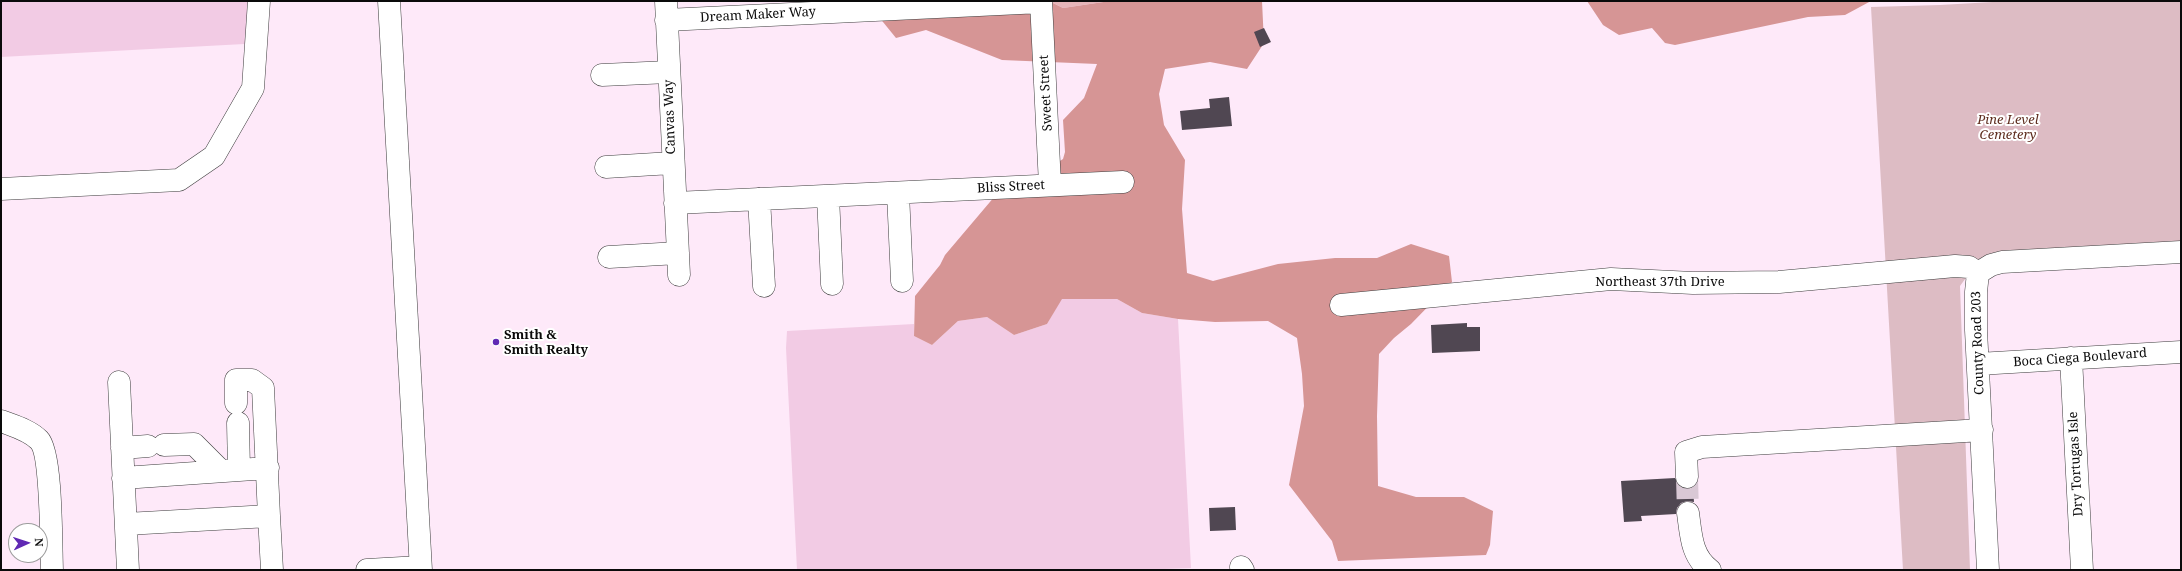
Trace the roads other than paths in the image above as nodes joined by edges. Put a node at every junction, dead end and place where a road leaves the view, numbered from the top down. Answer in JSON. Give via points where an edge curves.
{"nodes":[{"id":1,"x":259,"y":1,"type":"edge"},
{"id":2,"x":389,"y":1,"type":"edge"},
{"id":3,"x":1041,"y":2,"type":"edge"},
{"id":4,"x":666,"y":10,"type":"edge"},
{"id":5,"x":669,"y":72,"type":"junction"},
{"id":6,"x":602,"y":75,"type":"dead end"},
{"id":7,"x":672,"y":162,"type":"junction"},
{"id":8,"x":606,"y":167,"type":"dead end"},
{"id":9,"x":1123,"y":182,"type":"dead end"},
{"id":10,"x":1050,"y":185,"type":"junction"},
{"id":11,"x":1,"y":189,"type":"edge"},
{"id":12,"x":898,"y":193,"type":"junction"},
{"id":13,"x":828,"y":196,"type":"junction"},
{"id":14,"x":759,"y":199,"type":"junction"},
{"id":15,"x":675,"y":203,"type":"junction"},
{"id":16,"x":2181,"y":252,"type":"edge"},
{"id":17,"x":678,"y":253,"type":"junction"},
{"id":18,"x":609,"y":257,"type":"dead end"},
{"id":19,"x":1978,"y":273,"type":"junction"},
{"id":20,"x":679,"y":274,"type":"dead end"},
{"id":21,"x":902,"y":281,"type":"dead end"},
{"id":22,"x":832,"y":284,"type":"dead end"},
{"id":23,"x":764,"y":286,"type":"dead end"},
{"id":24,"x":1341,"y":305,"type":"dead end"},
{"id":25,"x":2181,"y":352,"type":"edge"},
{"id":26,"x":2071,"y":358,"type":"junction"},
{"id":27,"x":1978,"y":364,"type":"junction"},
{"id":28,"x":119,"y":382,"type":"dead end"},
{"id":29,"x":1,"y":421,"type":"edge"},
{"id":30,"x":1982,"y":430,"type":"junction"},
{"id":31,"x":122,"y":448,"type":"junction"},
{"id":32,"x":268,"y":468,"type":"junction"},
{"id":33,"x":230,"y":471,"type":"junction"},
{"id":34,"x":1687,"y":477,"type":"tunnel mouth"},
{"id":35,"x":123,"y":478,"type":"junction"},
{"id":36,"x":1688,"y":513,"type":"tunnel mouth"},
{"id":37,"x":269,"y":516,"type":"junction"},
{"id":38,"x":126,"y":524,"type":"junction"},
{"id":39,"x":420,"y":568,"type":"edge"},
{"id":40,"x":52,"y":570,"type":"edge"},
{"id":41,"x":128,"y":570,"type":"edge"},
{"id":42,"x":272,"y":570,"type":"edge"},
{"id":43,"x":367,"y":570,"type":"edge"},
{"id":44,"x":1710,"y":570,"type":"edge"},
{"id":45,"x":1988,"y":570,"type":"edge"},
{"id":46,"x":2082,"y":570,"type":"edge"}],
"edges":[{"from":1,"to":11,"type":"street","via":[[253,88],[214,156],[179,180]]},
{"from":2,"to":39,"type":"street"},
{"from":3,"to":4,"type":"street","name":"Dream Maker Way"},
{"from":3,"to":10,"type":"street","name":"Sweet Street"},
{"from":4,"to":5,"type":"street","name":"Canvas Way"},
{"from":5,"to":6,"type":"street","name":"Canvas Way"},
{"from":5,"to":7,"type":"street","name":"Canvas Way"},
{"from":7,"to":8,"type":"street","name":"Canvas Way"},
{"from":7,"to":15,"type":"street","name":"Canvas Way"},
{"from":9,"to":10,"type":"street","name":"Bliss Street"},
{"from":10,"to":12,"type":"street","name":"Bliss Street"},
{"from":12,"to":13,"type":"street","name":"Bliss Street"},
{"from":12,"to":21,"type":"street"},
{"from":13,"to":14,"type":"street","name":"Bliss Street"},
{"from":13,"to":22,"type":"street"},
{"from":14,"to":15,"type":"street","name":"Bliss Street"},
{"from":14,"to":23,"type":"street"},
{"from":15,"to":17,"type":"street","name":"Canvas Way"},
{"from":16,"to":19,"type":"street","name":"County Road 203","via":[[2002,262]]},
{"from":17,"to":18,"type":"street"},
{"from":17,"to":20,"type":"street","name":"Canvas Way"},
{"from":19,"to":24,"type":"street","name":"Northeast 37th Drive","via":[[1969,267],[1955,266],[1779,282],[1611,279]]},
{"from":19,"to":27,"type":"street","name":"County Road 203","via":[[1975,303]]},
{"from":25,"to":26,"type":"street","name":"Boca Ciega Boulevard"},
{"from":26,"to":27,"type":"street","name":"Boca Ciega Boulevard"},
{"from":26,"to":46,"type":"street","name":"Dry Tortugas Isle"},
{"from":27,"to":30,"type":"street","name":"County Road 203"},
{"from":28,"to":31,"type":"street"},
{"from":29,"to":40,"type":"street","via":[[22,429],[40,441],[47,459]]},
{"from":30,"to":34,"type":"street","via":[[1702,447],[1686,452]]},
{"from":30,"to":45,"type":"street","name":"County Road 203"},
{"from":31,"to":33,"type":"street","via":[[194,444]]},
{"from":31,"to":35,"type":"street"},
{"from":32,"to":33,"type":"street"},
{"from":32,"to":33,"type":"street","via":[[263,388],[252,380],[236,380],[237,413]]},
{"from":32,"to":37,"type":"street"},
{"from":33,"to":35,"type":"street"},
{"from":35,"to":38,"type":"street"},
{"from":36,"to":44,"type":"street","via":[[1693,548],[1702,564]]},
{"from":37,"to":38,"type":"street"},
{"from":37,"to":42,"type":"street"},
{"from":38,"to":41,"type":"street"},
{"from":39,"to":43,"type":"street"}]}
